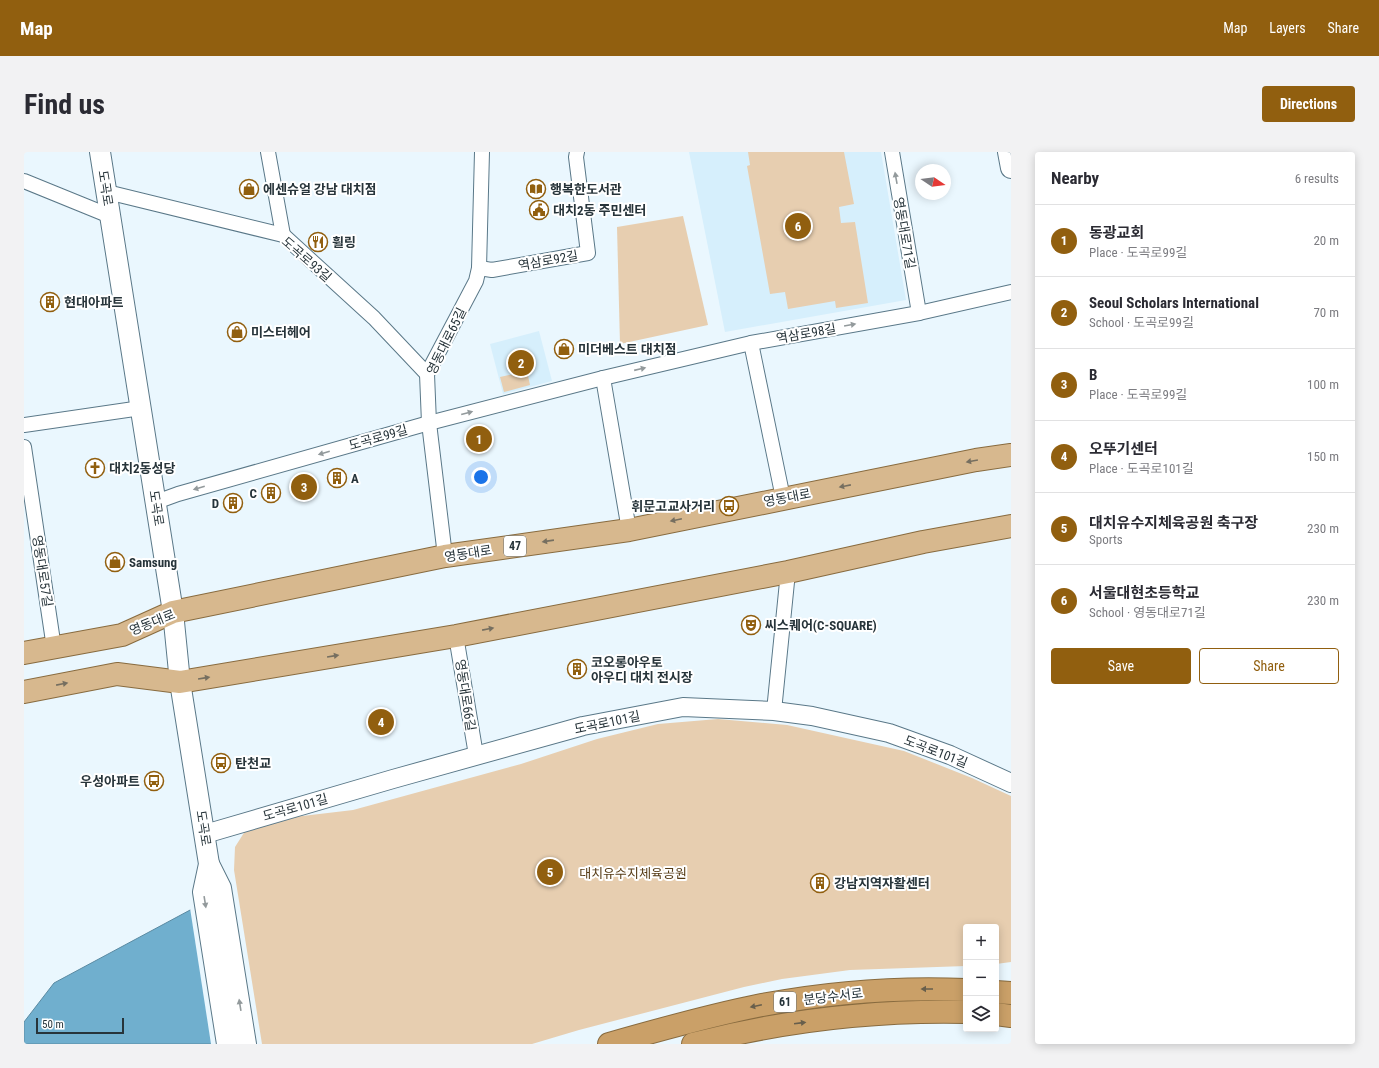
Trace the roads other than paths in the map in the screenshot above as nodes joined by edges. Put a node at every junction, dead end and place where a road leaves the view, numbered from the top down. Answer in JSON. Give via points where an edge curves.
{"nodes":[{"id":1,"x":100,"y":152,"type":"edge"},
{"id":2,"x":268,"y":152,"type":"edge"},
{"id":3,"x":482,"y":152,"type":"edge"},
{"id":4,"x":577,"y":152,"type":"edge"},
{"id":5,"x":892,"y":152,"type":"edge"},
{"id":6,"x":1008,"y":152,"type":"edge"},
{"id":7,"x":1011,"y":168,"type":"edge"},
{"id":8,"x":24,"y":181,"type":"edge"},
{"id":9,"x":107,"y":192,"type":"junction"},
{"id":10,"x":110,"y":216,"type":"junction"},
{"id":11,"x":283,"y":235,"type":"junction"},
{"id":12,"x":479,"y":268,"type":"junction"},
{"id":13,"x":1011,"y":292,"type":"edge"},
{"id":14,"x":919,"y":313,"type":"junction"},
{"id":15,"x":751,"y":343,"type":"junction"},
{"id":16,"x":427,"y":374,"type":"junction"},
{"id":17,"x":602,"y":378,"type":"junction"},
{"id":18,"x":141,"y":408,"type":"junction"},
{"id":19,"x":429,"y":423,"type":"junction"},
{"id":20,"x":24,"y":425,"type":"edge"},
{"id":21,"x":24,"y":447,"type":"edge"},
{"id":22,"x":1011,"y":454,"type":"edge"},
{"id":23,"x":783,"y":498,"type":"junction"},
{"id":24,"x":156,"y":502,"type":"junction"},
{"id":25,"x":1011,"y":526,"type":"edge"},
{"id":26,"x":629,"y":530,"type":"junction"},
{"id":27,"x":445,"y":556,"type":"junction"},
{"id":28,"x":788,"y":572,"type":"junction"},
{"id":29,"x":173,"y":612,"type":"junction"},
{"id":30,"x":456,"y":636,"type":"junction"},
{"id":31,"x":54,"y":648,"type":"junction"},
{"id":32,"x":24,"y":653,"type":"edge"},
{"id":33,"x":180,"y":682,"type":"junction"},
{"id":34,"x":24,"y":692,"type":"edge"},
{"id":35,"x":774,"y":711,"type":"junction"},
{"id":36,"x":476,"y":755,"type":"junction"},
{"id":37,"x":1011,"y":783,"type":"edge"},
{"id":38,"x":205,"y":834,"type":"junction"},
{"id":39,"x":209,"y":864,"type":"junction"},
{"id":40,"x":963,"y":990,"type":"edge"},
{"id":41,"x":999,"y":992,"type":"edge"},
{"id":42,"x":1011,"y":993,"type":"edge"},
{"id":43,"x":963,"y":1012,"type":"edge"},
{"id":44,"x":999,"y":1014,"type":"edge"},
{"id":45,"x":1011,"y":1016,"type":"edge"},
{"id":46,"x":227,"y":1044,"type":"edge"},
{"id":47,"x":246,"y":1044,"type":"edge"},
{"id":48,"x":609,"y":1044,"type":"edge"},
{"id":49,"x":693,"y":1044,"type":"edge"}],
"edges":[{"from":1,"to":9,"type":"main road","name":"도곡로"},
{"from":2,"to":11,"type":"street"},
{"from":3,"to":12,"type":"street","name":"영동대로65길"},
{"from":4,"to":12,"type":"street","name":"역삼로92길","via":[[588,252],[492,270]]},
{"from":14,"to":5,"type":"street","name":"영동대로71길","one_way":true},
{"from":6,"to":7,"type":"main road"},
{"from":8,"to":10,"type":"street"},
{"from":9,"to":10,"type":"main road","name":"도곡로"},
{"from":9,"to":11,"type":"street","name":"도곡로93길"},
{"from":10,"to":18,"type":"main road","name":"도곡로"},
{"from":11,"to":16,"type":"street","name":"도곡로93길","via":[[374,318]]},
{"from":12,"to":16,"type":"street","name":"영동대로65길","via":[[476,282]]},
{"from":13,"to":14,"type":"street","name":"역삼로98길"},
{"from":15,"to":14,"type":"street","name":"역삼로98길","one_way":true},
{"from":17,"to":15,"type":"street","name":"역삼로98길","one_way":true},
{"from":15,"to":23,"type":"street"},
{"from":16,"to":19,"type":"street","name":"영동대로65길"},
{"from":19,"to":17,"type":"street","name":"도곡로99길","one_way":true},
{"from":17,"to":26,"type":"street"},
{"from":18,"to":20,"type":"street"},
{"from":18,"to":24,"type":"main road","name":"도곡로"},
{"from":19,"to":24,"type":"street","name":"도곡로99길","one_way":true},
{"from":19,"to":27,"type":"street","name":"영동대로65길"},
{"from":21,"to":31,"type":"street","name":"영동대로57길"},
{"from":22,"to":23,"type":"main road","name":"영동대로","number":"47","one_way":true},
{"from":23,"to":26,"type":"main road","name":"영동대로","number":"47","one_way":true},
{"from":24,"to":29,"type":"main road","name":"도곡로"},
{"from":25,"to":28,"type":"main road","via":[[923,542]]},
{"from":26,"to":27,"type":"main road","name":"영동대로","number":"47","one_way":true},
{"from":27,"to":29,"type":"main road","name":"영동대로","number":"47"},
{"from":30,"to":28,"type":"main road","one_way":true},
{"from":28,"to":35,"type":"street"},
{"from":29,"to":31,"type":"main road","name":"영동대로","number":"47","via":[[122,635]]},
{"from":29,"to":33,"type":"main road","name":"도곡로"},
{"from":33,"to":30,"type":"main road","one_way":true},
{"from":30,"to":36,"type":"street","name":"영동대로66길"},
{"from":31,"to":32,"type":"main road","name":"영동대로","number":"47"},
{"from":34,"to":33,"type":"main road","one_way":true,"via":[[117,674]]},
{"from":33,"to":38,"type":"main road","name":"도곡로"},
{"from":35,"to":36,"type":"street","name":"도곡로101길","via":[[683,707],[583,726]]},
{"from":35,"to":37,"type":"street","name":"도곡로101길","via":[[812,716],[889,733],[950,755]]},
{"from":36,"to":38,"type":"street","name":"도곡로101길"},
{"from":38,"to":39,"type":"main road","name":"도곡로"},
{"from":39,"to":46,"type":"main road","name":"도곡로","one_way":true,"via":[[203,892]]},
{"from":47,"to":39,"type":"main road","name":"도곡로","one_way":true,"via":[[222,888]]},
{"from":40,"to":48,"type":"highway","name":"분당수서로","number":"61","one_way":true,"via":[[874,991],[757,1006]]},
{"from":41,"to":42,"type":"highway"},
{"from":49,"to":43,"type":"highway","name":"분당수서로","number":"61","one_way":true,"via":[[782,1025],[864,1015]]},
{"from":44,"to":45,"type":"highway"}]}
